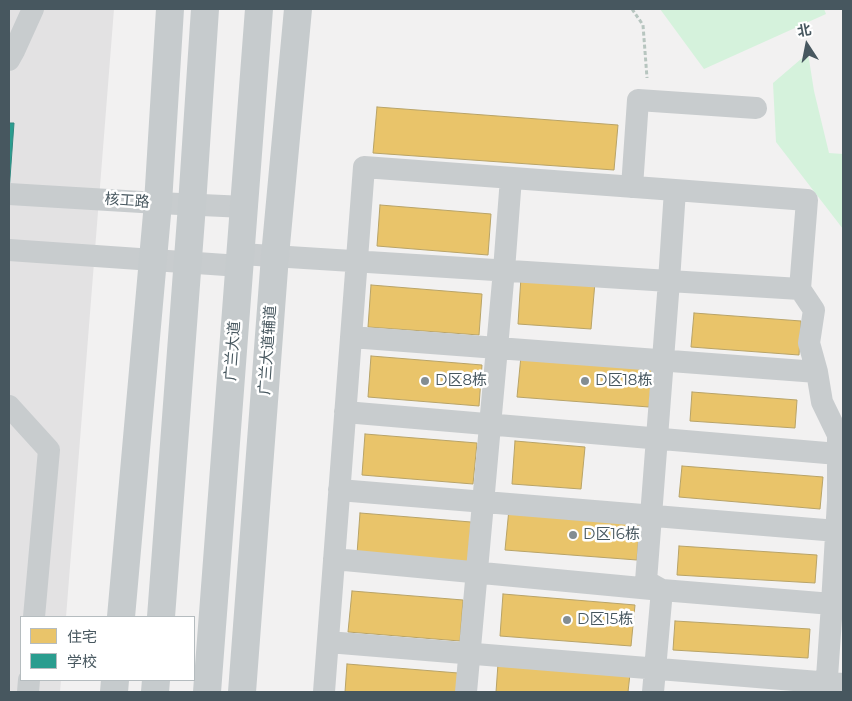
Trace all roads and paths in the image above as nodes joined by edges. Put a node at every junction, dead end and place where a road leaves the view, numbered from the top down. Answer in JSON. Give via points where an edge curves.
{"nodes":[{"id":1,"x":33,"y":9,"type":"edge"},
{"id":2,"x":170,"y":9,"type":"edge"},
{"id":3,"x":205,"y":9,"type":"edge"},
{"id":4,"x":259,"y":9,"type":"edge"},
{"id":5,"x":298,"y":9,"type":"edge"},
{"id":6,"x":632,"y":9,"type":"edge"},
{"id":7,"x":9,"y":60,"type":"edge"},
{"id":8,"x":649,"y":101,"type":"junction"},
{"id":9,"x":756,"y":108,"type":"dead end"},
{"id":10,"x":510,"y":178,"type":"junction"},
{"id":11,"x":632,"y":187,"type":"junction"},
{"id":12,"x":675,"y":190,"type":"junction"},
{"id":13,"x":9,"y":194,"type":"edge"},
{"id":14,"x":158,"y":203,"type":"junction"},
{"id":15,"x":192,"y":205,"type":"junction"},
{"id":16,"x":244,"y":207,"type":"junction"},
{"id":17,"x":9,"y":250,"type":"edge"},
{"id":18,"x":275,"y":256,"type":"junction"},
{"id":19,"x":153,"y":260,"type":"junction"},
{"id":20,"x":240,"y":260,"type":"junction"},
{"id":21,"x":357,"y":260,"type":"junction"},
{"id":22,"x":187,"y":262,"type":"junction"},
{"id":23,"x":504,"y":270,"type":"junction"},
{"id":24,"x":669,"y":280,"type":"junction"},
{"id":25,"x":800,"y":289,"type":"junction"},
{"id":26,"x":351,"y":338,"type":"junction"},
{"id":27,"x":497,"y":348,"type":"junction"},
{"id":28,"x":663,"y":360,"type":"junction"},
{"id":29,"x":817,"y":372,"type":"junction"},
{"id":30,"x":9,"y":406,"type":"edge"},
{"id":31,"x":345,"y":412,"type":"junction"},
{"id":32,"x":490,"y":424,"type":"junction"},
{"id":33,"x":657,"y":438,"type":"junction"},
{"id":34,"x":838,"y":454,"type":"junction"},
{"id":35,"x":340,"y":490,"type":"junction"},
{"id":36,"x":840,"y":500,"type":"edge"},
{"id":37,"x":483,"y":502,"type":"junction"},
{"id":38,"x":651,"y":516,"type":"junction"},
{"id":39,"x":836,"y":532,"type":"junction"},
{"id":40,"x":334,"y":559,"type":"junction"},
{"id":41,"x":477,"y":572,"type":"junction"},
{"id":42,"x":662,"y":590,"type":"junction"},
{"id":43,"x":832,"y":604,"type":"junction"},
{"id":44,"x":34,"y":616,"type":"edge"},
{"id":45,"x":121,"y":616,"type":"edge"},
{"id":46,"x":161,"y":616,"type":"edge"},
{"id":47,"x":328,"y":642,"type":"junction"},
{"id":48,"x":470,"y":654,"type":"junction"},
{"id":49,"x":655,"y":669,"type":"junction"},
{"id":50,"x":832,"y":686,"type":"edge"},
{"id":51,"x":207,"y":692,"type":"edge"},
{"id":52,"x":242,"y":692,"type":"edge"},
{"id":53,"x":324,"y":692,"type":"edge"},
{"id":54,"x":466,"y":692,"type":"edge"},
{"id":55,"x":653,"y":692,"type":"edge"}],
"edges":[{"from":1,"to":7,"type":"street"},
{"from":2,"to":14,"type":"main road"},
{"from":3,"to":15,"type":"main road"},
{"from":4,"to":16,"type":"main road","name":"广兰大道"},
{"from":5,"to":18,"type":"main road","name":"广兰大道辅道"},
{"from":6,"to":8,"type":"path","via":[[643,25]]},
{"from":8,"to":9,"type":"street"},
{"from":8,"to":11,"type":"street","via":[[638,100]]},
{"from":10,"to":11,"type":"street"},
{"from":10,"to":21,"type":"street","via":[[364,167]]},
{"from":10,"to":23,"type":"street"},
{"from":11,"to":12,"type":"street"},
{"from":12,"to":24,"type":"street"},
{"from":12,"to":25,"type":"street","via":[[807,200]]},
{"from":13,"to":14,"type":"street","name":"核工路"},
{"from":14,"to":15,"type":"street","name":"核工路"},
{"from":14,"to":19,"type":"main road"},
{"from":15,"to":16,"type":"street","name":"核工路"},
{"from":15,"to":22,"type":"main road"},
{"from":16,"to":20,"type":"main road","name":"广兰大道"},
{"from":17,"to":19,"type":"street"},
{"from":18,"to":20,"type":"street"},
{"from":18,"to":21,"type":"street"},
{"from":18,"to":52,"type":"main road","name":"广兰大道辅道"},
{"from":19,"to":22,"type":"street"},
{"from":19,"to":45,"type":"main road"},
{"from":20,"to":22,"type":"street"},
{"from":20,"to":51,"type":"main road","name":"广兰大道"},
{"from":21,"to":23,"type":"street"},
{"from":21,"to":26,"type":"street"},
{"from":22,"to":46,"type":"main road"},
{"from":23,"to":24,"type":"street"},
{"from":23,"to":27,"type":"street"},
{"from":24,"to":25,"type":"street"},
{"from":24,"to":28,"type":"street"},
{"from":25,"to":29,"type":"street","via":[[814,310],[809,343]]},
{"from":26,"to":27,"type":"street"},
{"from":26,"to":31,"type":"street"},
{"from":27,"to":28,"type":"street"},
{"from":27,"to":32,"type":"street"},
{"from":28,"to":29,"type":"street"},
{"from":28,"to":33,"type":"street"},
{"from":29,"to":34,"type":"street","via":[[822,402],[838,435]]},
{"from":30,"to":44,"type":"street","via":[[48,450]]},
{"from":31,"to":32,"type":"street"},
{"from":31,"to":35,"type":"street"},
{"from":32,"to":33,"type":"street"},
{"from":32,"to":37,"type":"street"},
{"from":33,"to":34,"type":"street"},
{"from":33,"to":38,"type":"street"},
{"from":34,"to":36,"type":"street"},
{"from":35,"to":37,"type":"street"},
{"from":35,"to":40,"type":"street"},
{"from":36,"to":39,"type":"street"},
{"from":37,"to":38,"type":"street"},
{"from":37,"to":41,"type":"street"},
{"from":38,"to":39,"type":"street"},
{"from":38,"to":42,"type":"street","via":[[646,581]]},
{"from":39,"to":43,"type":"street"},
{"from":40,"to":41,"type":"street"},
{"from":40,"to":47,"type":"street"},
{"from":41,"to":42,"type":"street"},
{"from":41,"to":48,"type":"street"},
{"from":42,"to":43,"type":"street"},
{"from":42,"to":49,"type":"street"},
{"from":43,"to":50,"type":"street"},
{"from":47,"to":48,"type":"street"},
{"from":47,"to":53,"type":"street"},
{"from":48,"to":49,"type":"street"},
{"from":48,"to":54,"type":"street"},
{"from":49,"to":50,"type":"street"},
{"from":49,"to":55,"type":"street"}]}
